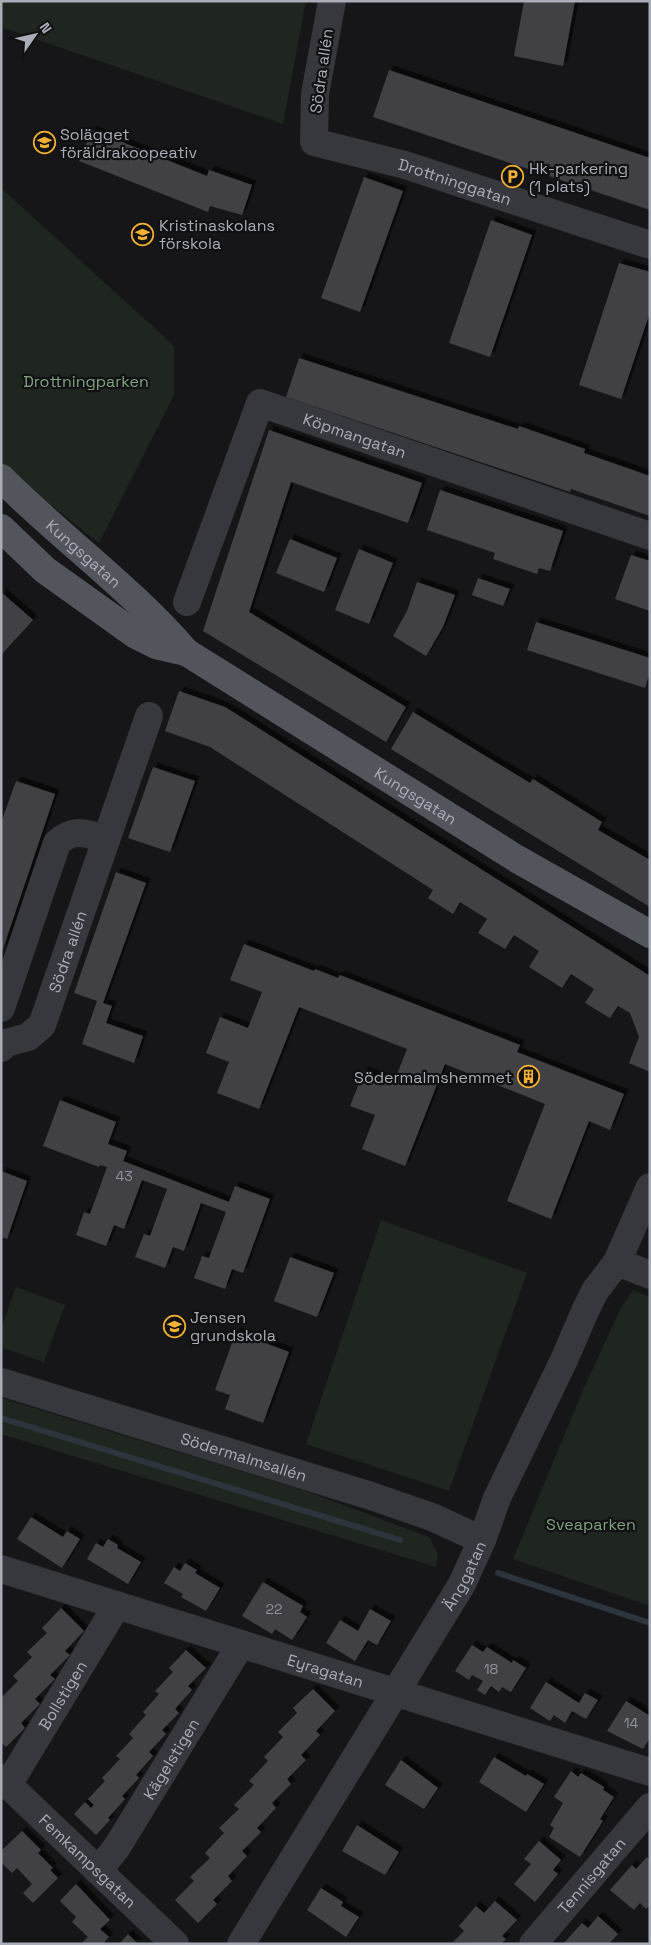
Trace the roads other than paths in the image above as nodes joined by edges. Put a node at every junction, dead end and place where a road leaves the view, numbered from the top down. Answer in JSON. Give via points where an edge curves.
{"nodes":[{"id":1,"x":332,"y":1,"type":"edge"},
{"id":2,"x":314,"y":142,"type":"joint"},
{"id":3,"x":650,"y":245,"type":"edge"},
{"id":4,"x":1,"y":478,"type":"edge"},
{"id":5,"x":1,"y":528,"type":"edge"},
{"id":6,"x":650,"y":536,"type":"edge"},
{"id":7,"x":187,"y":602,"type":"dead end"},
{"id":8,"x":186,"y":652,"type":"junction"},
{"id":9,"x":149,"y":716,"type":"dead end"},
{"id":10,"x":106,"y":839,"type":"junction"},
{"id":11,"x":650,"y":934,"type":"edge"},
{"id":12,"x":1,"y":1008,"type":"edge"},
{"id":13,"x":3,"y":1043,"type":"edge"},
{"id":14,"x":650,"y":1187,"type":"edge"},
{"id":15,"x":617,"y":1262,"type":"junction"},
{"id":16,"x":650,"y":1275,"type":"edge"},
{"id":17,"x":1,"y":1382,"type":"edge"},
{"id":18,"x":482,"y":1540,"type":"junction"},
{"id":19,"x":1,"y":1569,"type":"edge"},
{"id":20,"x":117,"y":1605,"type":"junction"},
{"id":21,"x":241,"y":1644,"type":"junction"},
{"id":22,"x":394,"y":1692,"type":"junction"},
{"id":23,"x":650,"y":1772,"type":"edge"},
{"id":24,"x":5,"y":1782,"type":"edge"},
{"id":25,"x":650,"y":1808,"type":"edge"},
{"id":26,"x":98,"y":1871,"type":"junction"},
{"id":27,"x":175,"y":1944,"type":"edge"},
{"id":28,"x":241,"y":1944,"type":"edge"},
{"id":29,"x":533,"y":1944,"type":"edge"}],
"edges":[{"from":1,"to":2,"type":"street","name":"Södra allén","via":[[315,94]]},
{"from":2,"to":3,"type":"street","name":"Drottninggatan","via":[[405,165]]},
{"from":4,"to":8,"type":"main road","name":"Kungsgatan","via":[[160,622]]},
{"from":5,"to":8,"type":"main road","name":"Kungsgatan","via":[[44,570],[136,635],[156,645]]},
{"from":6,"to":7,"type":"street","name":"Köpmangatan","via":[[260,404]]},
{"from":8,"to":11,"type":"main road","name":"Kungsgatan","via":[[517,859]]},
{"from":9,"to":10,"type":"street","name":"Södra allén"},
{"from":10,"to":12,"type":"street","via":[[79,832],[66,834],[58,843]]},
{"from":10,"to":13,"type":"street","name":"Södra allén","via":[[42,1025],[28,1037]]},
{"from":14,"to":15,"type":"street","name":"Änggatan"},
{"from":15,"to":16,"type":"street"},
{"from":15,"to":18,"type":"street","name":"Änggatan","via":[[586,1308],[498,1498]]},
{"from":17,"to":18,"type":"street","name":"Södermalmsallén","via":[[368,1495],[432,1517]]},
{"from":18,"to":22,"type":"street","name":"Änggatan","via":[[462,1584]]},
{"from":19,"to":20,"type":"street","name":"Eyragatan"},
{"from":20,"to":21,"type":"street","name":"Eyragatan"},
{"from":20,"to":24,"type":"street","name":"Bollstigen"},
{"from":21,"to":22,"type":"street","name":"Eyragatan"},
{"from":21,"to":26,"type":"street","name":"Kägelstigen","via":[[117,1847]]},
{"from":22,"to":23,"type":"street","name":"Eyragatan"},
{"from":22,"to":28,"type":"street","name":"Änggatan"},
{"from":24,"to":26,"type":"street","name":"Femkampsgatan"},
{"from":25,"to":29,"type":"street","name":"Tennisgatan"},
{"from":26,"to":27,"type":"street","name":"Femkampsgatan"}]}
